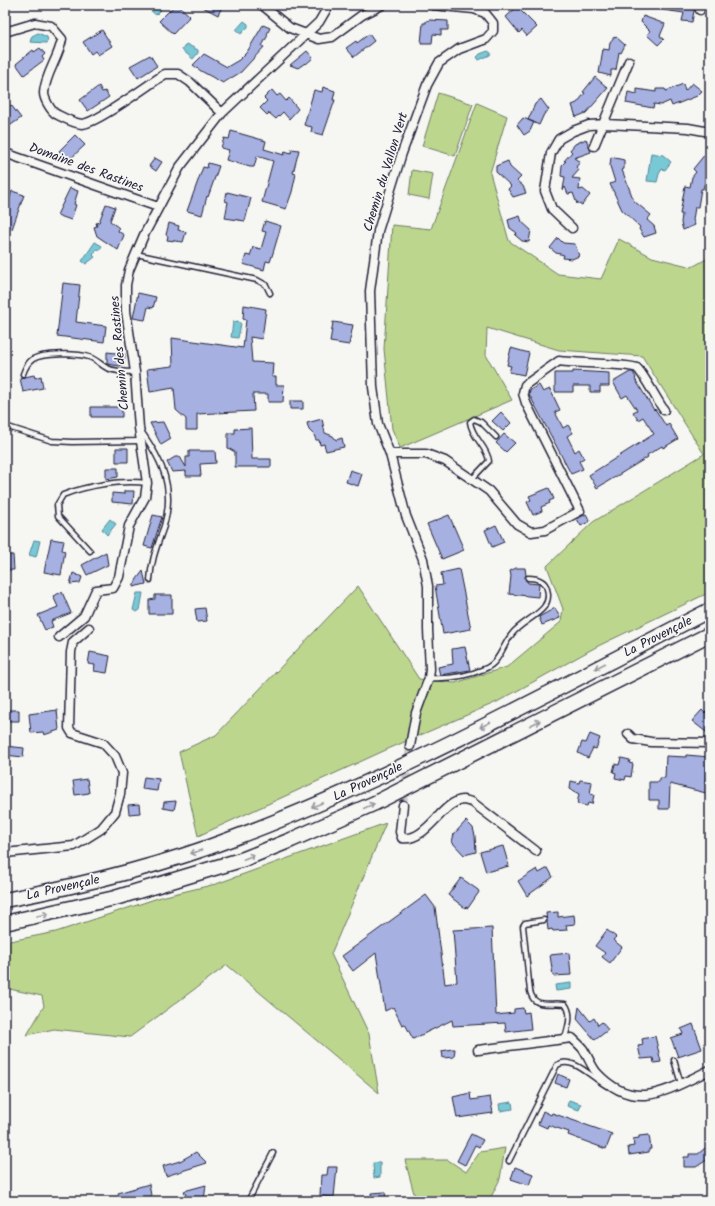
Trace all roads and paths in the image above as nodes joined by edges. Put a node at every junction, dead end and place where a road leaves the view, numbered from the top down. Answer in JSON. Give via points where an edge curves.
{"nodes":[{"id":1,"x":262,"y":5,"type":"edge"},
{"id":2,"x":329,"y":5,"type":"edge"},
{"id":3,"x":382,"y":5,"type":"edge"},
{"id":4,"x":432,"y":5,"type":"edge"},
{"id":5,"x":5,"y":32,"type":"edge"},
{"id":6,"x":305,"y":35,"type":"junction"},
{"id":7,"x":629,"y":61,"type":"dead end"},
{"id":8,"x":222,"y":113,"type":"junction"},
{"id":9,"x":605,"y":124,"type":"junction"},
{"id":10,"x":710,"y":132,"type":"edge"},
{"id":11,"x":594,"y":146,"type":"dead end"},
{"id":12,"x":5,"y":152,"type":"edge"},
{"id":13,"x":158,"y":207,"type":"junction"},
{"id":14,"x":572,"y":228,"type":"dead end"},
{"id":15,"x":136,"y":254,"type":"junction"},
{"id":16,"x":270,"y":293,"type":"dead end"},
{"id":17,"x":135,"y":372,"type":"junction"},
{"id":18,"x":23,"y":374,"type":"dead end"},
{"id":19,"x":664,"y":410,"type":"dead end"},
{"id":20,"x":5,"y":426,"type":"edge"},
{"id":21,"x":139,"y":428,"type":"junction"},
{"id":22,"x":496,"y":437,"type":"dead end"},
{"id":23,"x":142,"y":441,"type":"junction"},
{"id":24,"x":390,"y":454,"type":"junction"},
{"id":25,"x":472,"y":479,"type":"junction"},
{"id":26,"x":147,"y":483,"type":"junction"},
{"id":27,"x":90,"y":551,"type":"dead end"},
{"id":28,"x":528,"y":578,"type":"dead end"},
{"id":29,"x":150,"y":580,"type":"dead end"},
{"id":30,"x":710,"y":610,"type":"edge"},
{"id":31,"x":89,"y":628,"type":"dead end"},
{"id":32,"x":710,"y":634,"type":"edge"},
{"id":33,"x":59,"y":637,"type":"dead end"},
{"id":34,"x":429,"y":678,"type":"junction"},
{"id":35,"x":628,"y":734,"type":"dead end"},
{"id":36,"x":710,"y":743,"type":"edge"},
{"id":37,"x":410,"y":746,"type":"tunnel mouth"},
{"id":38,"x":403,"y":805,"type":"tunnel mouth"},
{"id":39,"x":536,"y":851,"type":"dead end"},
{"id":40,"x":5,"y":853,"type":"edge"},
{"id":41,"x":5,"y":900,"type":"edge"},
{"id":42,"x":544,"y":920,"type":"dead end"},
{"id":43,"x":5,"y":923,"type":"edge"},
{"id":44,"x":565,"y":1039,"type":"junction"},
{"id":45,"x":478,"y":1050,"type":"dead end"},
{"id":46,"x":674,"y":1060,"type":"dead end"},
{"id":47,"x":710,"y":1070,"type":"edge"},
{"id":48,"x":680,"y":1084,"type":"junction"},
{"id":49,"x":618,"y":1089,"type":"junction"},
{"id":50,"x":273,"y":1153,"type":"dead end"},
{"id":51,"x":509,"y":1161,"type":"dead end"},
{"id":52,"x":248,"y":1201,"type":"edge"}],
"edges":[{"from":1,"to":6,"type":"street","via":[[290,28]]},
{"from":2,"to":6,"type":"street","name":"Chemin des Rastines","via":[[319,22]]},
{"from":3,"to":6,"type":"street","via":[[362,15],[332,37]]},
{"from":4,"to":24,"type":"street","name":"Chemin du Vallon Vert","via":[[485,13],[494,23],[493,31],[486,39],[459,49],[439,63],[427,85],[402,153],[378,231],[370,292],[371,352],[378,424]]},
{"from":5,"to":8,"type":"street","via":[[35,23],[50,26],[62,39],[44,95],[53,112],[66,120],[82,124],[96,119],[165,74],[178,74],[190,82]]},
{"from":6,"to":8,"type":"street","name":"Chemin des Rastines"},
{"from":7,"to":9,"type":"street"},
{"from":8,"to":13,"type":"street","name":"Chemin des Rastines","via":[[180,167]]},
{"from":9,"to":10,"type":"street","via":[[688,128]]},
{"from":9,"to":11,"type":"street"},
{"from":9,"to":14,"type":"street","via":[[589,125],[573,131],[559,139],[551,153],[545,192],[552,209]]},
{"from":12,"to":13,"type":"street","name":"Domaine des Rastines"},
{"from":13,"to":15,"type":"street","name":"Chemin des Rastines"},
{"from":15,"to":16,"type":"lane","via":[[258,280],[266,285]]},
{"from":15,"to":17,"type":"street","name":"Chemin des Rastines","via":[[126,285],[126,311]]},
{"from":17,"to":18,"type":"lane","via":[[106,368],[87,356],[63,355],[34,359],[26,365]]},
{"from":17,"to":21,"type":"street","name":"Chemin des Rastines"},
{"from":19,"to":25,"type":"street","via":[[637,368],[628,365],[559,361],[525,385],[522,393],[580,511],[545,530],[531,532],[517,524],[489,491]]},
{"from":20,"to":23,"type":"lane","via":[[52,441]]},
{"from":21,"to":23,"type":"street","name":"Chemin des Rastines"},
{"from":21,"to":29,"type":"lane","via":[[164,469],[168,484],[164,524],[151,562]]},
{"from":22,"to":25,"type":"lane","via":[[481,422],[474,419],[470,422],[471,431],[488,454],[489,461]]},
{"from":23,"to":26,"type":"street","name":"Chemin des Rastines"},
{"from":24,"to":25,"type":"street","via":[[426,454],[445,461]]},
{"from":24,"to":34,"type":"street","name":"Chemin du Vallon Vert","via":[[406,516],[423,559],[428,586]]},
{"from":26,"to":27,"type":"lane","via":[[108,484],[62,494],[57,505],[58,516]]},
{"from":26,"to":33,"type":"street","name":"Chemin des Rastines","via":[[145,497],[129,526],[119,576],[113,588],[96,590],[84,616]]},
{"from":28,"to":34,"type":"lane","via":[[538,578],[546,585],[550,597],[547,606],[512,633],[495,662],[485,669],[464,675]]},
{"from":30,"to":41,"type":"highway","name":"La Provençale","one_way":true,"via":[[375,779],[277,822],[139,869]]},
{"from":31,"to":40,"type":"street","via":[[73,642],[71,652],[69,728],[72,733],[103,743],[115,756],[122,773],[115,812],[101,829],[74,846]]},
{"from":43,"to":32,"type":"highway","name":"La Provençale","one_way":true,"via":[[115,898],[244,859],[291,840],[375,804]]},
{"from":34,"to":37,"type":"street","name":"Chemin du Vallon Vert","via":[[416,713]]},
{"from":35,"to":36,"type":"street","via":[[633,739],[651,742]]},
{"from":38,"to":39,"type":"street","via":[[400,832],[402,838],[410,839],[418,835],[453,804],[463,800],[472,802]]},
{"from":42,"to":44,"type":"lane","via":[[525,923],[523,926],[530,991],[532,999],[538,1003],[565,1004],[569,1009],[570,1017]]},
{"from":44,"to":45,"type":"street"},
{"from":44,"to":49,"type":"street","via":[[572,1038],[582,1048],[597,1072]]},
{"from":46,"to":48,"type":"lane"},
{"from":47,"to":48,"type":"street"},
{"from":48,"to":49,"type":"street","via":[[662,1093],[644,1097]]},
{"from":49,"to":51,"type":"lane","via":[[608,1087],[571,1062],[563,1061],[557,1065]]},
{"from":50,"to":52,"type":"lane"}]}
